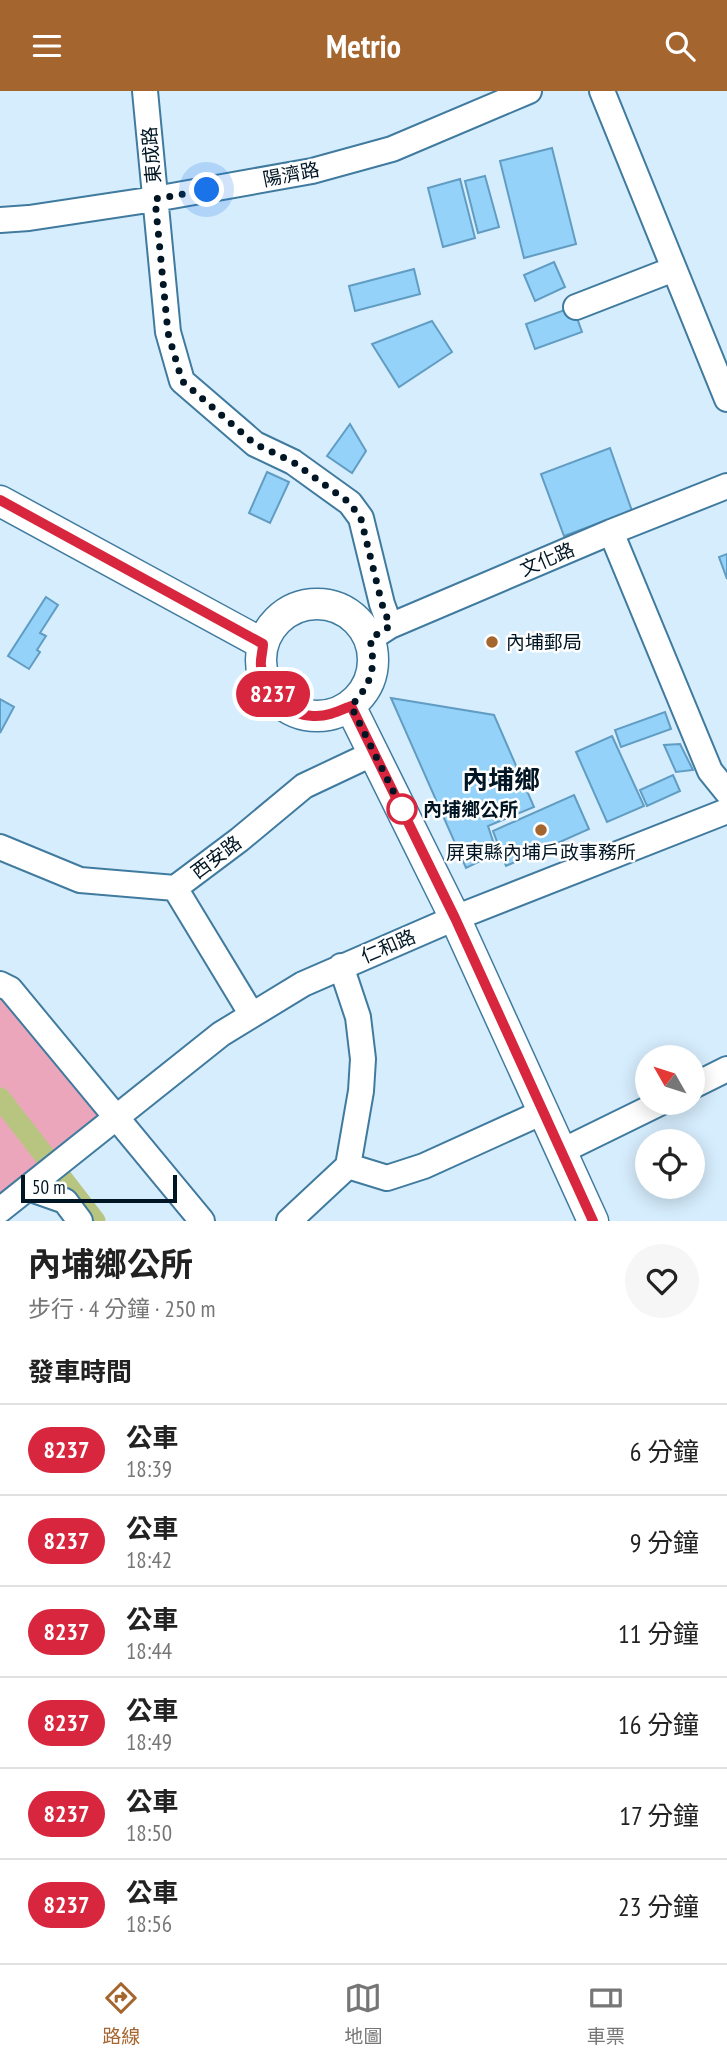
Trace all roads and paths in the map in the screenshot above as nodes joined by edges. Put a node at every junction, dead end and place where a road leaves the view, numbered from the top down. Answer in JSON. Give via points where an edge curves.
{"nodes":[{"id":1,"x":145,"y":91,"type":"edge"},
{"id":2,"x":529,"y":91,"type":"edge"},
{"id":3,"x":602,"y":91,"type":"edge"},
{"id":4,"x":155,"y":199,"type":"junction"},
{"id":5,"x":0,"y":220,"type":"edge"},
{"id":6,"x":674,"y":269,"type":"junction"},
{"id":7,"x":576,"y":307,"type":"dead end"},
{"id":8,"x":727,"y":399,"type":"edge"},
{"id":9,"x":727,"y":487,"type":"edge"},
{"id":10,"x":0,"y":501,"type":"edge"},
{"id":11,"x":611,"y":532,"type":"junction"},
{"id":12,"x":380,"y":632,"type":"junction"},
{"id":13,"x":263,"y":644,"type":"junction"},
{"id":14,"x":351,"y":706,"type":"junction"},
{"id":15,"x":374,"y":753,"type":"junction"},
{"id":16,"x":727,"y":792,"type":"edge"},
{"id":17,"x":727,"y":811,"type":"edge"},
{"id":18,"x":0,"y":847,"type":"edge"},
{"id":19,"x":175,"y":888,"type":"junction"},
{"id":20,"x":455,"y":918,"type":"junction"},
{"id":21,"x":341,"y":966,"type":"junction"},
{"id":22,"x":0,"y":984,"type":"edge"},
{"id":23,"x":252,"y":1015,"type":"junction"},
{"id":24,"x":727,"y":1069,"type":"edge"},
{"id":25,"x":705,"y":1080,"type":"edge"},
{"id":26,"x":543,"y":1112,"type":"junction"},
{"id":27,"x":636,"y":1115,"type":"edge"},
{"id":28,"x":117,"y":1119,"type":"junction"},
{"id":29,"x":561,"y":1152,"type":"junction"},
{"id":30,"x":348,"y":1166,"type":"junction"},
{"id":31,"x":32,"y":1186,"type":"junction"},
{"id":32,"x":0,"y":1210,"type":"edge"},
{"id":33,"x":590,"y":1220,"type":"edge"},
{"id":34,"x":80,"y":1221,"type":"edge"},
{"id":35,"x":202,"y":1221,"type":"edge"},
{"id":36,"x":289,"y":1221,"type":"edge"}],
"edges":[{"from":1,"to":4,"type":"street","name":"東成路"},
{"from":2,"to":4,"type":"street","name":"陽濟路","via":[[392,149],[312,171]]},
{"from":3,"to":6,"type":"street"},
{"from":4,"to":5,"type":"street","name":"陽濟路"},
{"from":4,"to":12,"type":"street","name":"東成路","via":[[168,333],[182,381],[255,444],[293,462],[350,503],[361,519],[382,604]]},
{"from":6,"to":7,"type":"street"},
{"from":6,"to":8,"type":"street"},
{"from":9,"to":11,"type":"street","name":"文化路"},
{"from":10,"to":13,"type":"main road"},
{"from":11,"to":12,"type":"street","name":"文化路"},
{"from":11,"to":16,"type":"street","via":[[710,771]]},
{"from":12,"to":13,"type":"main road","via":[[348,612],[315,603],[282,615]]},
{"from":12,"to":14,"type":"main road","via":[[372,675]]},
{"from":13,"to":14,"type":"main road","via":[[261,664],[277,700],[293,711],[313,716]]},
{"from":14,"to":15,"type":"main road"},
{"from":15,"to":19,"type":"street","name":"西安路","via":[[304,786]]},
{"from":15,"to":20,"type":"main road"},
{"from":17,"to":20,"type":"street","name":"仁和路"},
{"from":18,"to":19,"type":"street","name":"西安路","via":[[80,880]]},
{"from":19,"to":23,"type":"street"},
{"from":20,"to":21,"type":"street","name":"仁和路"},
{"from":20,"to":26,"type":"main road"},
{"from":21,"to":23,"type":"street","name":"仁和路"},
{"from":21,"to":30,"type":"street","via":[[358,1017],[363,1059]]},
{"from":22,"to":28,"type":"street","via":[[10,989]]},
{"from":23,"to":28,"type":"street","name":"仁和路","via":[[221,1034]]},
{"from":24,"to":25,"type":"street"},
{"from":26,"to":29,"type":"main road"},
{"from":26,"to":30,"type":"street","via":[[387,1178]]},
{"from":27,"to":29,"type":"street"},
{"from":28,"to":31,"type":"street","name":"仁和路"},
{"from":28,"to":35,"type":"street"},
{"from":29,"to":33,"type":"main road"},
{"from":30,"to":36,"type":"street"},
{"from":31,"to":32,"type":"street"},
{"from":31,"to":34,"type":"street","via":[[65,1201]]}]}
